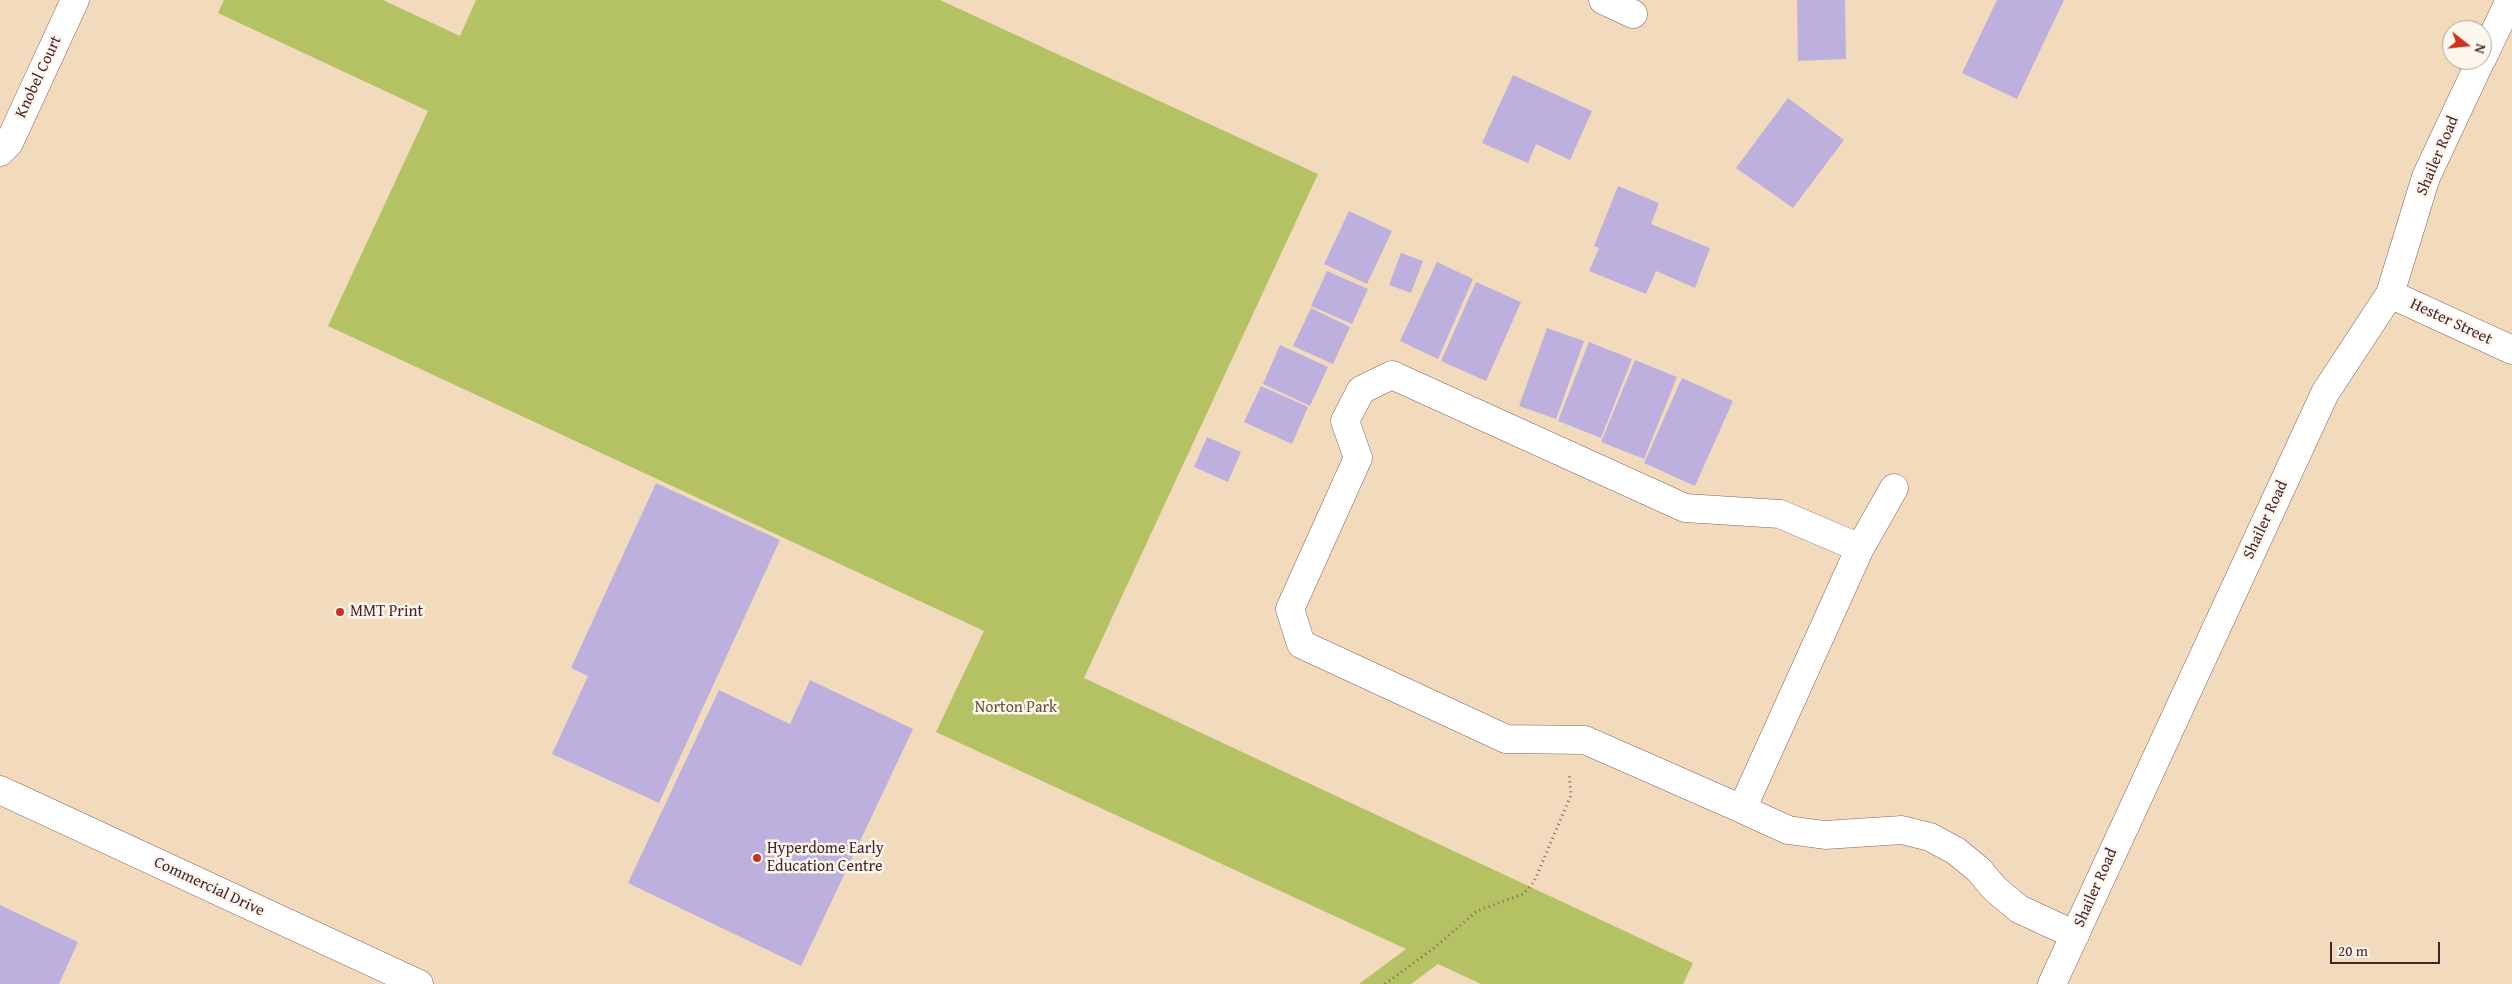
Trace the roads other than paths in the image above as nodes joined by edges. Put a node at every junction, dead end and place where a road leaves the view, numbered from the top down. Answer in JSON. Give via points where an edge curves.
{"nodes":[{"id":1,"x":75,"y":0,"type":"edge"},
{"id":2,"x":1603,"y":0,"type":"edge"},
{"id":3,"x":2510,"y":0,"type":"edge"},
{"id":4,"x":1633,"y":14,"type":"dead end"},
{"id":5,"x":2492,"y":38,"type":"edge"},
{"id":6,"x":2477,"y":70,"type":"edge"},
{"id":7,"x":0,"y":152,"type":"edge"},
{"id":8,"x":2390,"y":294,"type":"junction"},
{"id":9,"x":2512,"y":350,"type":"edge"},
{"id":10,"x":1894,"y":488,"type":"dead end"},
{"id":11,"x":1860,"y":548,"type":"junction"},
{"id":12,"x":0,"y":790,"type":"edge"},
{"id":13,"x":1742,"y":809,"type":"junction"},
{"id":14,"x":2075,"y":934,"type":"junction"},
{"id":15,"x":419,"y":984,"type":"edge"},
{"id":16,"x":2052,"y":984,"type":"edge"}],
"edges":[{"from":1,"to":7,"type":"street","name":"Knobel Court","via":[[8,143]]},
{"from":2,"to":4,"type":"street"},
{"from":3,"to":5,"type":"street","name":"Shailer Road"},
{"from":6,"to":8,"type":"street","name":"Shailer Road","via":[[2426,177]]},
{"from":8,"to":9,"type":"street","name":"Hester Street"},
{"from":8,"to":14,"type":"street","name":"Shailer Road","via":[[2325,393]]},
{"from":10,"to":11,"type":"street"},
{"from":11,"to":13,"type":"street"},
{"from":11,"to":13,"type":"street","via":[[1780,514],[1685,508],[1392,375],[1361,390],[1346,421],[1358,458],[1290,609],[1301,644],[1506,739],[1585,740]]},
{"from":12,"to":15,"type":"street","name":"Commercial Drive"},
{"from":13,"to":14,"type":"street","via":[[1788,830],[1825,835],[1902,830],[1930,837],[1956,851],[2019,909]]},
{"from":14,"to":16,"type":"street","name":"Shailer Road"}]}
